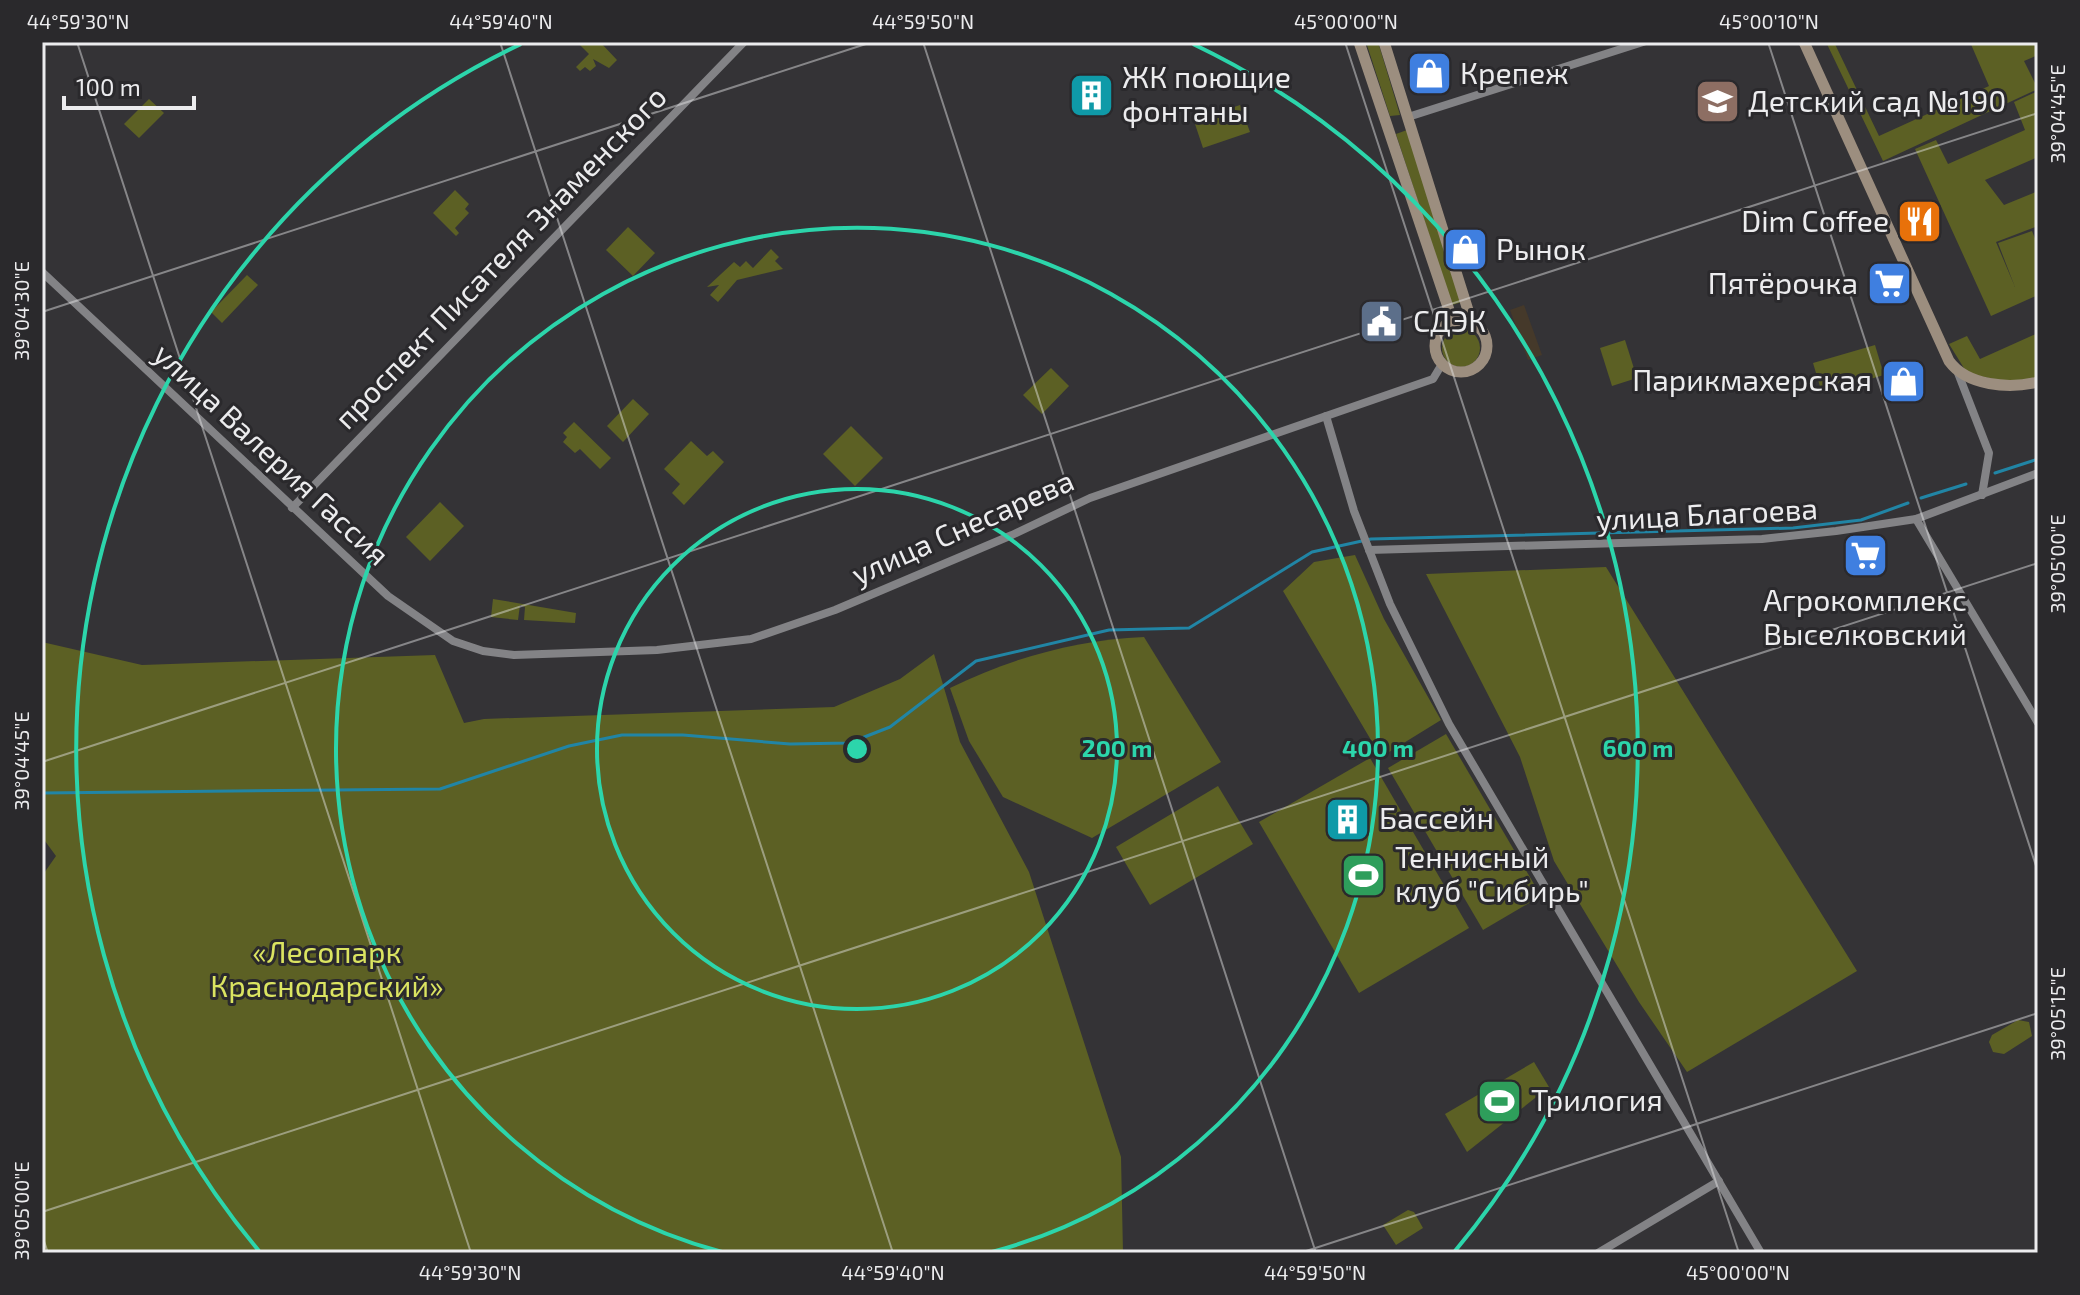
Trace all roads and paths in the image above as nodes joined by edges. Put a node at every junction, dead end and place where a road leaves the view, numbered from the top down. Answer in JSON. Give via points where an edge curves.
{"nodes":[{"id":1,"x":744,"y":42,"type":"edge"},
{"id":2,"x":1359,"y":42,"type":"edge"},
{"id":3,"x":1384,"y":42,"type":"edge"},
{"id":4,"x":1643,"y":42,"type":"edge"},
{"id":5,"x":1804,"y":42,"type":"edge"},
{"id":6,"x":1408,"y":118,"type":"junction"},
{"id":7,"x":1385,"y":119,"type":"junction"},
{"id":8,"x":1389,"y":134,"type":"junction"},
{"id":9,"x":42,"y":272,"type":"edge"},
{"id":10,"x":1472,"y":323,"type":"junction"},
{"id":11,"x":1447,"y":324,"type":"junction"},
{"id":12,"x":1442,"y":364,"type":"junction"},
{"id":13,"x":1958,"y":373,"type":"junction"},
{"id":14,"x":2038,"y":382,"type":"edge"},
{"id":15,"x":1326,"y":416,"type":"junction"},
{"id":16,"x":2038,"y":473,"type":"edge"},
{"id":17,"x":1982,"y":492,"type":"junction"},
{"id":18,"x":292,"y":508,"type":"junction"},
{"id":19,"x":1916,"y":519,"type":"junction"},
{"id":20,"x":1368,"y":547,"type":"junction"},
{"id":21,"x":483,"y":651,"type":"joint"},
{"id":22,"x":2038,"y":723,"type":"edge"},
{"id":23,"x":1719,"y":1181,"type":"junction"},
{"id":24,"x":1598,"y":1253,"type":"edge"},
{"id":25,"x":1761,"y":1253,"type":"edge"}],
"edges":[{"from":1,"to":18,"type":"street","name":"проспект Писателя Знаменского"},
{"from":2,"to":7,"type":"street"},
{"from":3,"to":6,"type":"street"},
{"from":4,"to":6,"type":"street"},
{"from":5,"to":13,"type":"street"},
{"from":6,"to":7,"type":"street"},
{"from":6,"to":8,"type":"street"},
{"from":6,"to":10,"type":"street"},
{"from":7,"to":8,"type":"street"},
{"from":8,"to":11,"type":"street","via":[[1449,310]]},
{"from":9,"to":18,"type":"street","name":"улица Валерия Гассия"},
{"from":10,"to":11,"type":"street"},
{"from":10,"to":12,"type":"street","via":[[1486,340],[1482,362],[1462,372]]},
{"from":11,"to":12,"type":"street","via":[[1435,346]]},
{"from":12,"to":15,"type":"street","name":"улица Снесарева","via":[[1433,379]]},
{"from":13,"to":14,"type":"street","via":[[2001,384]]},
{"from":13,"to":17,"type":"street","via":[[1989,453]]},
{"from":15,"to":20,"type":"street"},
{"from":15,"to":21,"type":"street","name":"улица Снесарева","via":[[1090,498],[770,634],[722,645],[657,650],[514,655]]},
{"from":16,"to":17,"type":"street","name":"улица Благоева"},
{"from":17,"to":19,"type":"street","name":"улица Благоева"},
{"from":18,"to":21,"type":"street","name":"улица Валерия Гассия","via":[[400,605],[453,641]]},
{"from":19,"to":20,"type":"street","name":"улица Благоева","via":[[1762,539]]},
{"from":19,"to":22,"type":"street"},
{"from":20,"to":23,"type":"street","via":[[1449,724]]},
{"from":23,"to":24,"type":"street"},
{"from":23,"to":25,"type":"street"}]}
